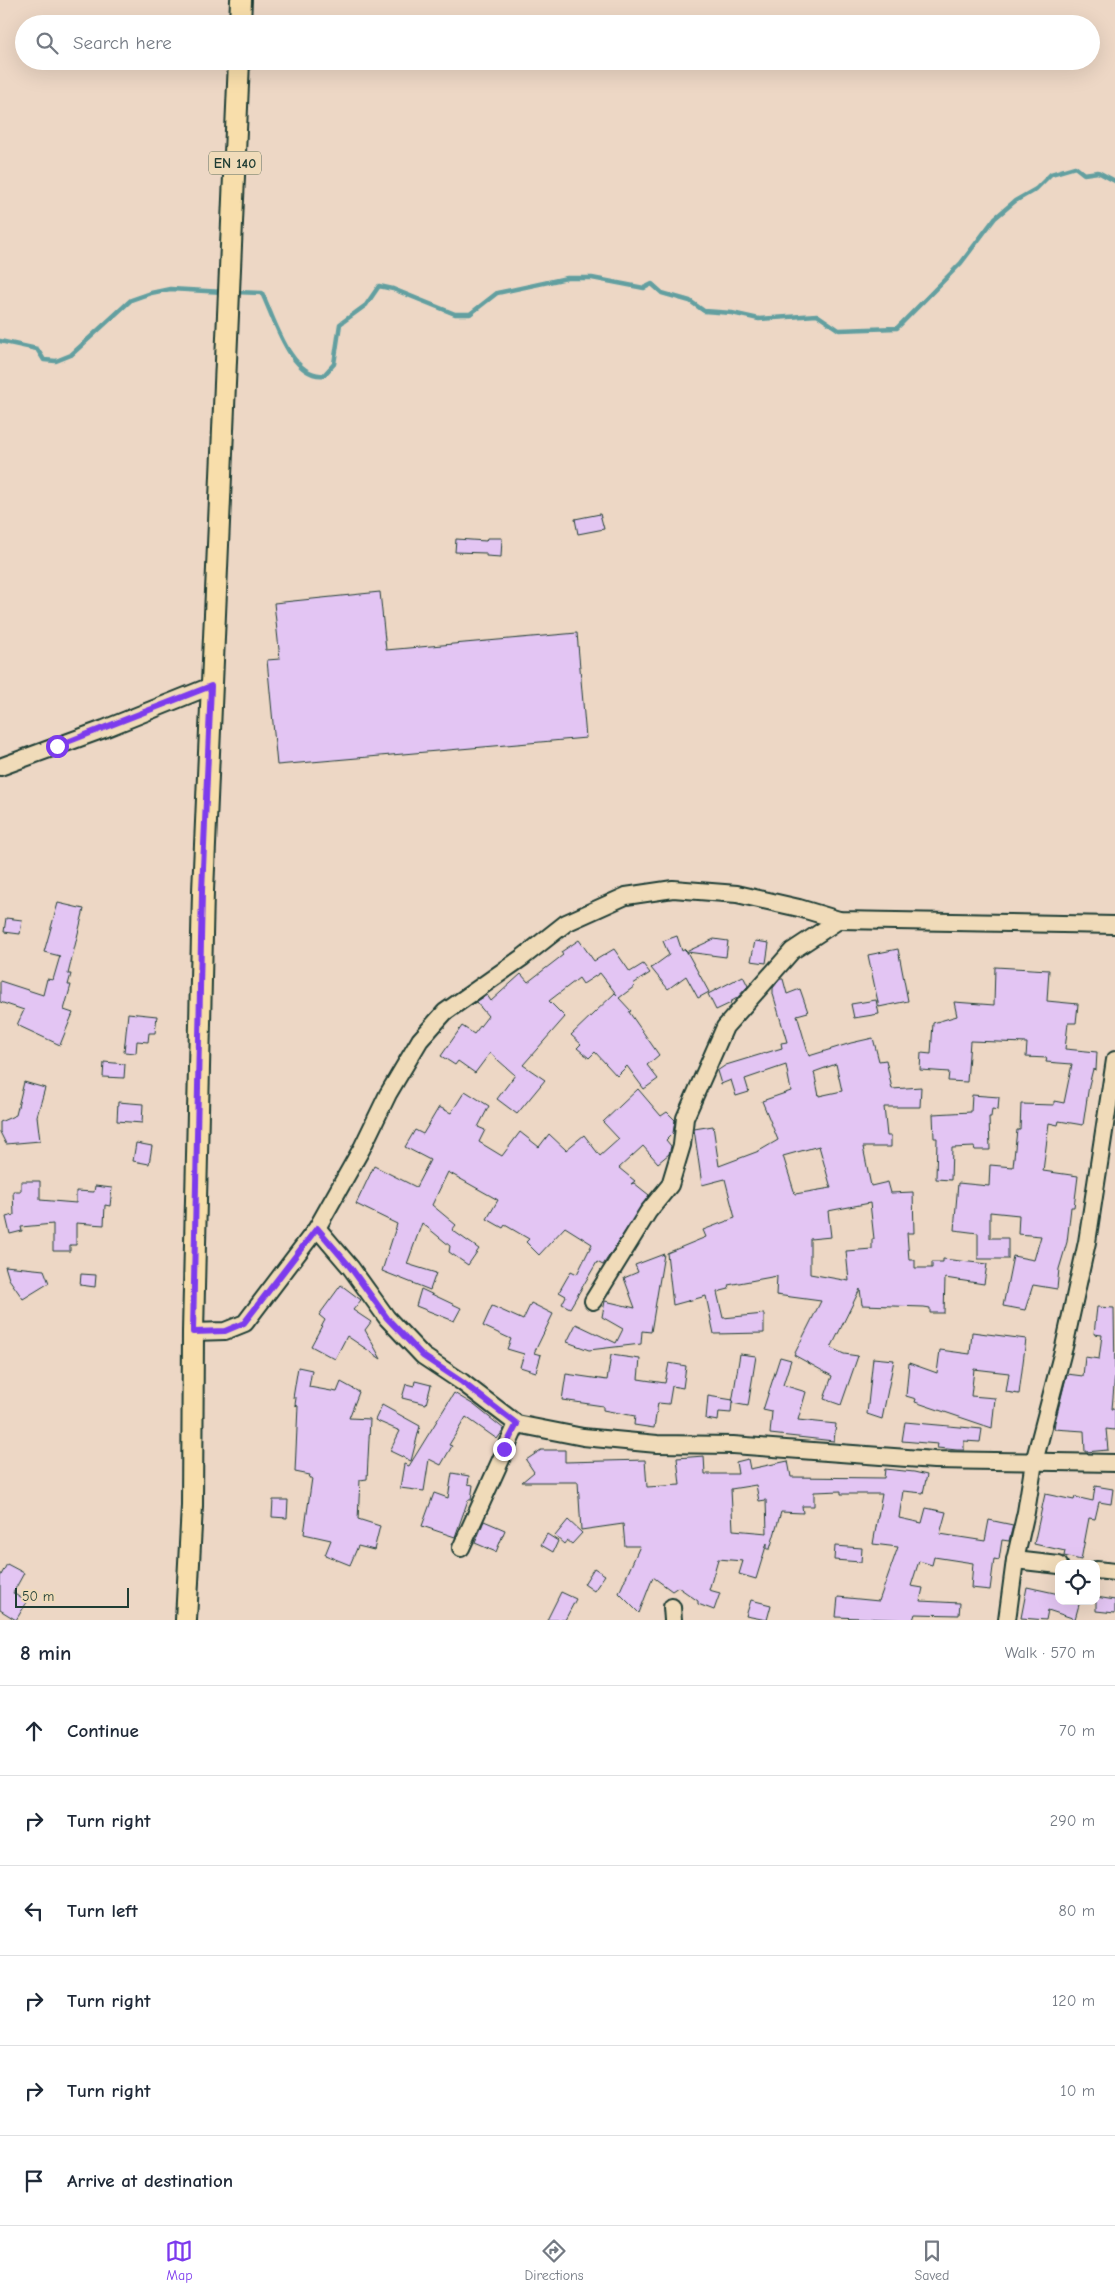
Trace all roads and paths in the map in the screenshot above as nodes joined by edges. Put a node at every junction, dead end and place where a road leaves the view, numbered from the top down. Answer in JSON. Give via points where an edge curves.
{"nodes":[{"id":1,"x":241,"y":0,"type":"edge"},
{"id":2,"x":240,"y":15,"type":"edge"},
{"id":3,"x":239,"y":70,"type":"edge"},
{"id":4,"x":211,"y":686,"type":"junction"},
{"id":5,"x":0,"y":767,"type":"edge"},
{"id":6,"x":839,"y":920,"type":"junction"},
{"id":7,"x":1115,"y":925,"type":"edge"},
{"id":8,"x":1115,"y":1060,"type":"edge"},
{"id":9,"x":317,"y":1228,"type":"junction"},
{"id":10,"x":593,"y":1301,"type":"dead end"},
{"id":11,"x":193,"y":1332,"type":"junction"},
{"id":12,"x":517,"y":1424,"type":"junction"},
{"id":13,"x":1034,"y":1462,"type":"junction"},
{"id":14,"x":1115,"y":1463,"type":"edge"},
{"id":15,"x":461,"y":1548,"type":"dead end"},
{"id":16,"x":1014,"y":1560,"type":"junction"},
{"id":17,"x":1055,"y":1565,"type":"edge"},
{"id":18,"x":1100,"y":1570,"type":"edge"},
{"id":19,"x":1115,"y":1572,"type":"edge"},
{"id":20,"x":186,"y":1620,"type":"edge"},
{"id":21,"x":1007,"y":1620,"type":"edge"}],
"edges":[{"from":1,"to":2,"type":"main road"},
{"from":3,"to":4,"type":"main road","number":"EN 140"},
{"from":4,"to":5,"type":"street"},
{"from":4,"to":11,"type":"main road","via":[[202,891]]},
{"from":6,"to":7,"type":"street"},
{"from":6,"to":9,"type":"street","via":[[737,894],[673,889],[626,896],[566,923],[445,1012],[420,1040]]},
{"from":6,"to":10,"type":"street","via":[[792,951],[725,1028],[685,1118],[682,1145],[670,1185],[648,1212]]},
{"from":8,"to":13,"type":"street","via":[[1087,1242]]},
{"from":9,"to":11,"type":"street","via":[[244,1323],[225,1331]]},
{"from":9,"to":12,"type":"street","via":[[387,1318],[423,1356]]},
{"from":11,"to":20,"type":"main road","via":[[192,1506]]},
{"from":12,"to":13,"type":"street","via":[[583,1437],[657,1444],[733,1445],[934,1460]]},
{"from":12,"to":15,"type":"street"},
{"from":13,"to":14,"type":"street"},
{"from":13,"to":16,"type":"street"},
{"from":16,"to":17,"type":"street"},
{"from":16,"to":21,"type":"street"},
{"from":18,"to":19,"type":"street"}]}
